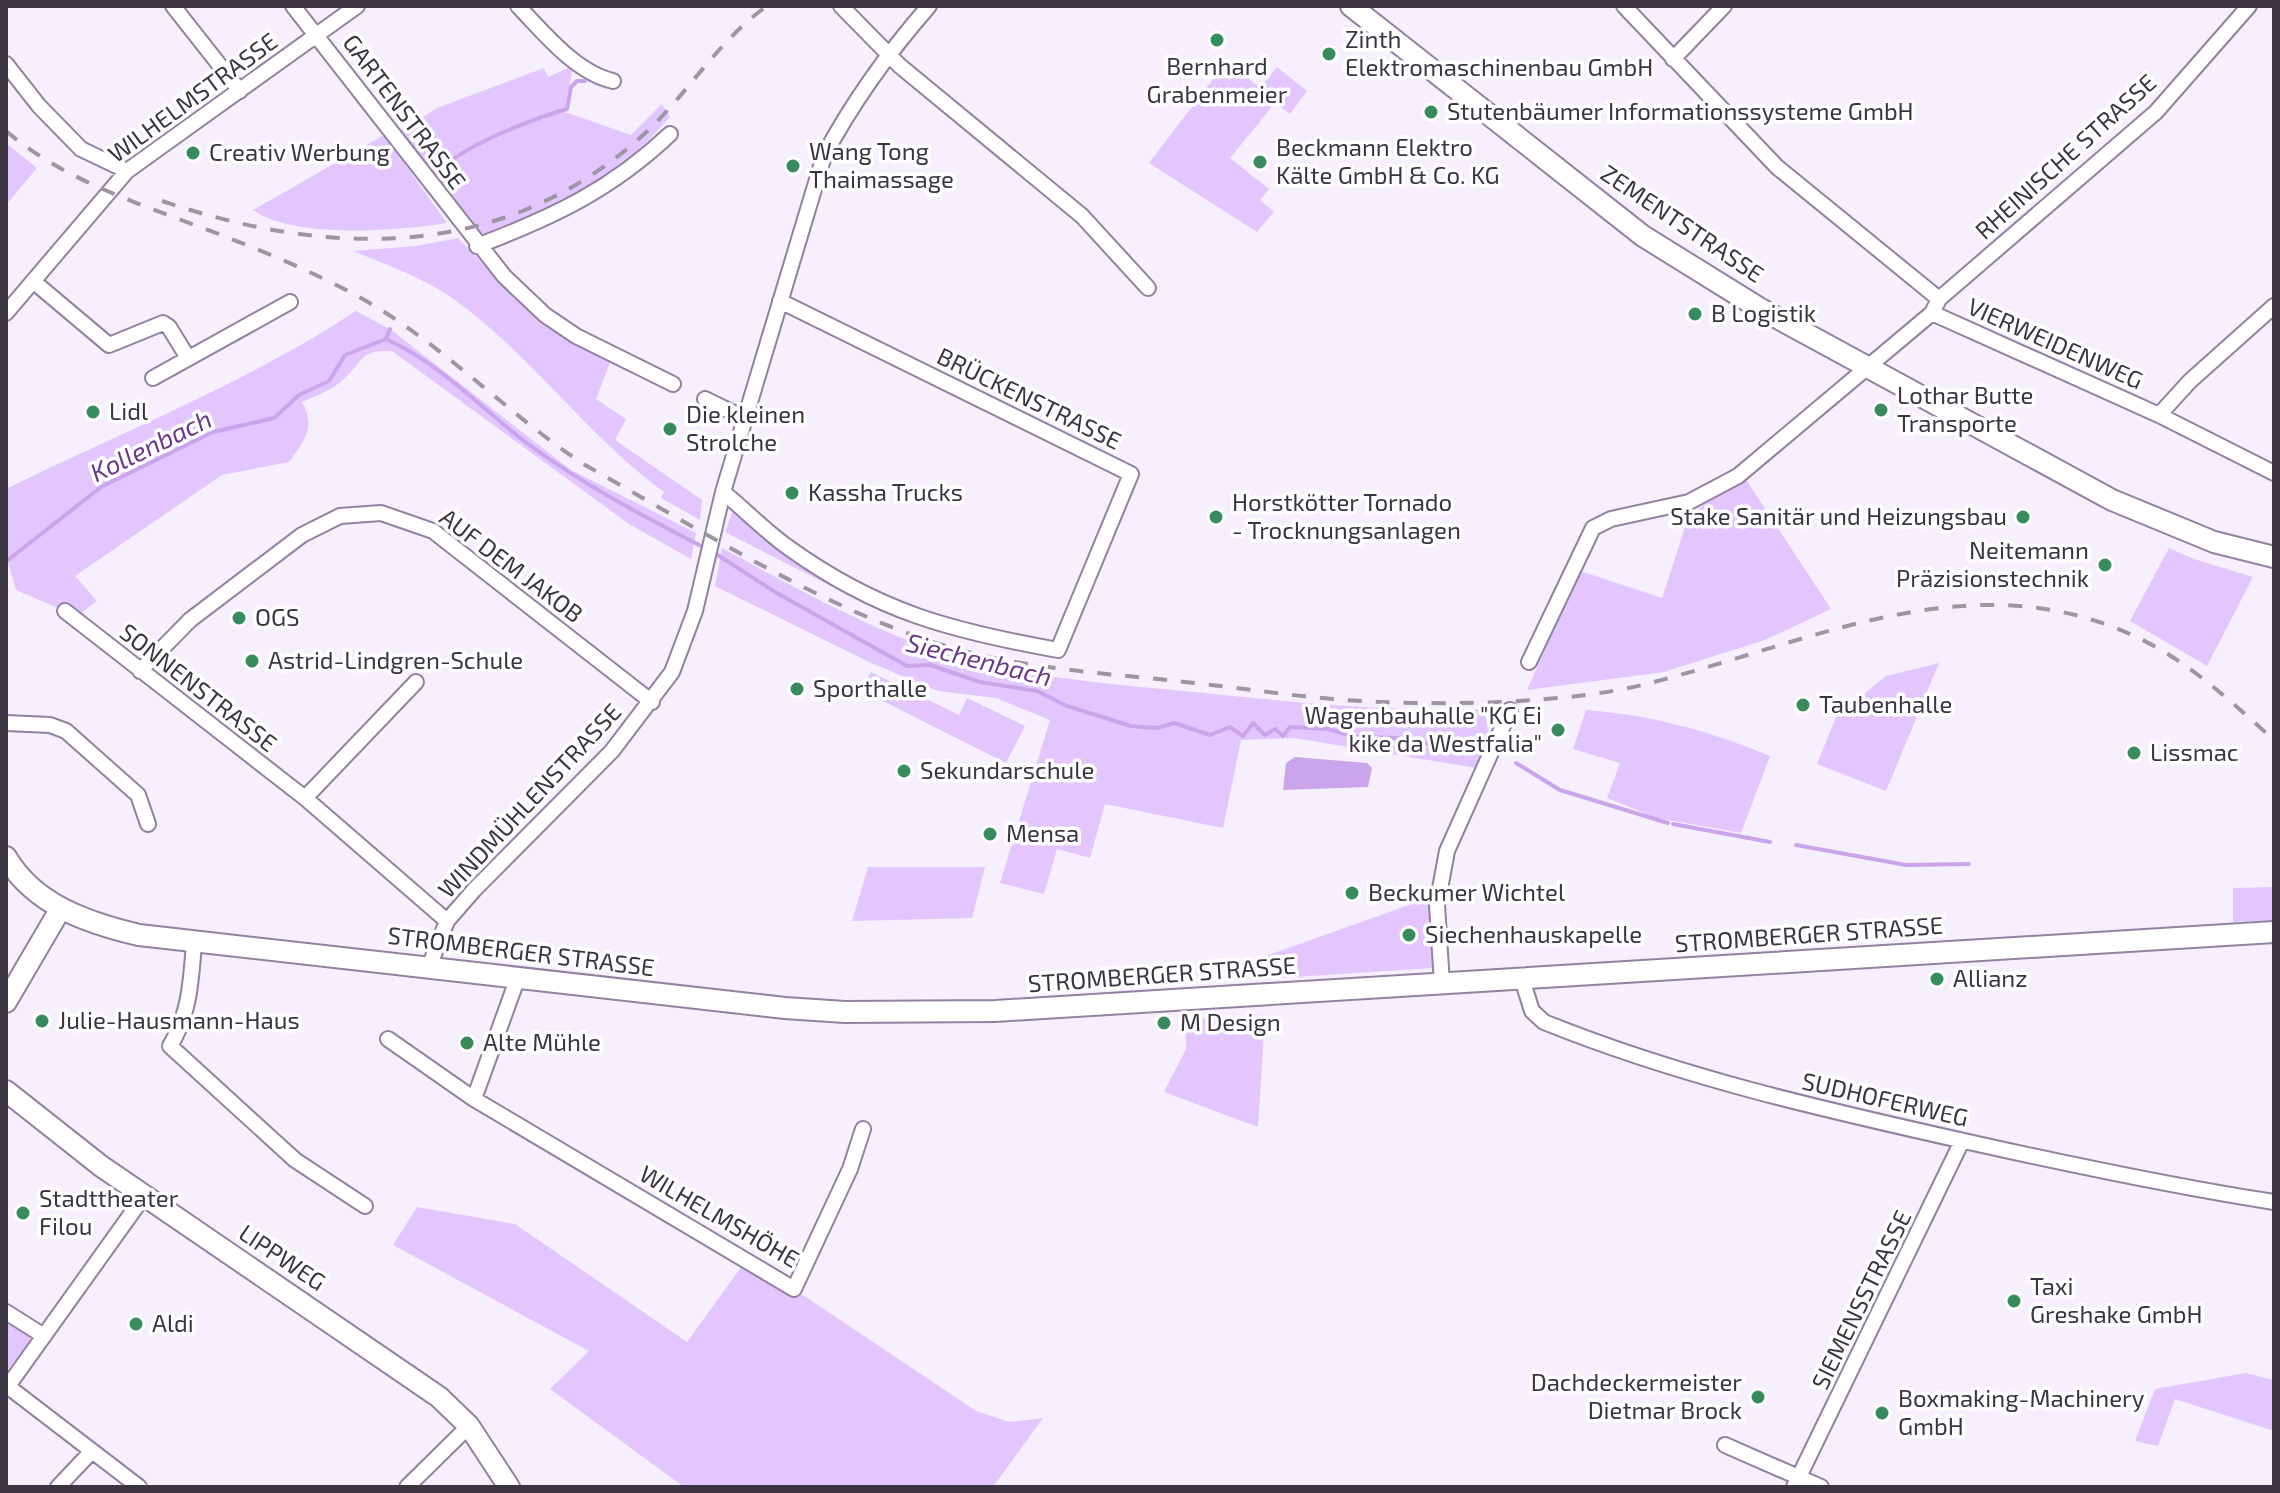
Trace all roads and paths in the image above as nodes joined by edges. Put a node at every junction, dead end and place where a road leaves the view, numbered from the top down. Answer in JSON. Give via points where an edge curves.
{"nodes":[{"id":1,"x":173,"y":6,"type":"edge"},
{"id":2,"x":293,"y":6,"type":"edge"},
{"id":3,"x":357,"y":6,"type":"edge"},
{"id":4,"x":518,"y":6,"type":"edge"},
{"id":5,"x":841,"y":6,"type":"edge"},
{"id":6,"x":929,"y":6,"type":"edge"},
{"id":7,"x":1351,"y":6,"type":"edge"},
{"id":8,"x":1624,"y":6,"type":"edge"},
{"id":9,"x":1724,"y":6,"type":"edge"},
{"id":10,"x":2249,"y":6,"type":"edge"},
{"id":11,"x":318,"y":35,"type":"junction"},
{"id":12,"x":887,"y":53,"type":"junction"},
{"id":13,"x":1673,"y":59,"type":"junction"},
{"id":14,"x":6,"y":64,"type":"edge"},
{"id":15,"x":613,"y":81,"type":"dead end"},
{"id":16,"x":240,"y":91,"type":"junction"},
{"id":17,"x":670,"y":134,"type":"dead end"},
{"id":18,"x":127,"y":171,"type":"junction"},
{"id":19,"x":477,"y":246,"type":"junction"},
{"id":20,"x":33,"y":281,"type":"junction"},
{"id":21,"x":1148,"y":288,"type":"dead end"},
{"id":22,"x":780,"y":301,"type":"junction"},
{"id":23,"x":290,"y":302,"type":"dead end"},
{"id":24,"x":1936,"y":306,"type":"junction"},
{"id":25,"x":2274,"y":306,"type":"edge"},
{"id":26,"x":6,"y":313,"type":"edge"},
{"id":27,"x":188,"y":358,"type":"junction"},
{"id":28,"x":1870,"y":366,"type":"junction"},
{"id":29,"x":153,"y":378,"type":"dead end"},
{"id":30,"x":673,"y":384,"type":"dead end"},
{"id":31,"x":705,"y":399,"type":"dead end"},
{"id":32,"x":2159,"y":415,"type":"junction"},
{"id":33,"x":746,"y":419,"type":"junction"},
{"id":34,"x":2274,"y":473,"type":"edge"},
{"id":35,"x":723,"y":492,"type":"junction"},
{"id":36,"x":2274,"y":557,"type":"edge"},
{"id":37,"x":65,"y":611,"type":"dead end"},
{"id":38,"x":1529,"y":662,"type":"dead end"},
{"id":39,"x":140,"y":671,"type":"junction"},
{"id":40,"x":416,"y":682,"type":"dead end"},
{"id":41,"x":652,"y":702,"type":"junction"},
{"id":42,"x":1510,"y":710,"type":"dead end"},
{"id":43,"x":6,"y":723,"type":"edge"},
{"id":44,"x":305,"y":798,"type":"junction"},
{"id":45,"x":148,"y":824,"type":"dead end"},
{"id":46,"x":6,"y":857,"type":"edge"},
{"id":47,"x":61,"y":908,"type":"junction"},
{"id":48,"x":447,"y":921,"type":"junction"},
{"id":49,"x":2274,"y":932,"type":"edge"},
{"id":50,"x":194,"y":943,"type":"junction"},
{"id":51,"x":429,"y":967,"type":"junction"},
{"id":52,"x":518,"y":977,"type":"junction"},
{"id":53,"x":1522,"y":979,"type":"junction"},
{"id":54,"x":1442,"y":984,"type":"junction"},
{"id":55,"x":6,"y":1002,"type":"edge"},
{"id":56,"x":388,"y":1039,"type":"dead end"},
{"id":57,"x":6,"y":1091,"type":"edge"},
{"id":58,"x":474,"y":1099,"type":"junction"},
{"id":59,"x":863,"y":1129,"type":"dead end"},
{"id":60,"x":1962,"y":1141,"type":"junction"},
{"id":61,"x":144,"y":1196,"type":"junction"},
{"id":62,"x":2274,"y":1202,"type":"edge"},
{"id":63,"x":365,"y":1206,"type":"dead end"},
{"id":64,"x":6,"y":1312,"type":"edge"},
{"id":65,"x":44,"y":1336,"type":"junction"},
{"id":66,"x":7,"y":1386,"type":"edge"},
{"id":67,"x":469,"y":1426,"type":"junction"},
{"id":68,"x":1725,"y":1445,"type":"dead end"},
{"id":69,"x":92,"y":1451,"type":"junction"},
{"id":70,"x":1796,"y":1482,"type":"edge"},
{"id":71,"x":58,"y":1487,"type":"edge"},
{"id":72,"x":139,"y":1487,"type":"edge"},
{"id":73,"x":407,"y":1487,"type":"edge"},
{"id":74,"x":509,"y":1487,"type":"edge"},
{"id":75,"x":1821,"y":1487,"type":"edge"}],
"edges":[{"from":1,"to":16,"type":"street"},
{"from":2,"to":11,"type":"street","name":"GARTENSTRASSE"},
{"from":3,"to":11,"type":"street","name":"WILHELMSTRASSE"},
{"from":4,"to":15,"type":"street","via":[[550,40],[599,77]]},
{"from":5,"to":12,"type":"street"},
{"from":6,"to":12,"type":"street","name":"WINDMÜHLENSTRASSE"},
{"from":7,"to":28,"type":"main road","name":"ZEMENTSTRASSE","via":[[1643,236],[1759,308]]},
{"from":8,"to":13,"type":"street"},
{"from":9,"to":13,"type":"street"},
{"from":10,"to":24,"type":"street","name":"RHEINISCHE STRASSE","via":[[2156,112]]},
{"from":11,"to":16,"type":"street","name":"WILHELMSTRASSE"},
{"from":11,"to":19,"type":"street","name":"GARTENSTRASSE"},
{"from":12,"to":21,"type":"street","via":[[1082,216]]},
{"from":12,"to":22,"type":"street","name":"WINDMÜHLENSTRASSE","via":[[824,156]]},
{"from":13,"to":24,"type":"street","via":[[1777,167]]},
{"from":14,"to":18,"type":"street","via":[[81,149]]},
{"from":16,"to":18,"type":"street","name":"WILHELMSTRASSE"},
{"from":17,"to":19,"type":"street","via":[[629,172],[565,211]]},
{"from":18,"to":20,"type":"street","name":"WILHELMSTRASSE"},
{"from":19,"to":30,"type":"street","name":"GARTENSTRASSE","via":[[545,315]]},
{"from":20,"to":26,"type":"street","name":"WILHELMSTRASSE"},
{"from":20,"to":27,"type":"street","via":[[101,342],[117,344],[163,323]]},
{"from":22,"to":33,"type":"street","name":"WINDMÜHLENSTRASSE"},
{"from":22,"to":35,"type":"street","name":"BRÜCKENSTRASSE","via":[[1131,474],[1058,650],[964,633],[871,600],[788,548]]},
{"from":23,"to":27,"type":"street"},
{"from":24,"to":28,"type":"street","name":"RHEINISCHE STRASSE"},
{"from":24,"to":32,"type":"street","name":"VIERWEIDENWEG"},
{"from":25,"to":32,"type":"street","name":"VIERWEIDENWEG"},
{"from":27,"to":29,"type":"street"},
{"from":28,"to":36,"type":"main road","name":"ZEMENTSTRASSE","via":[[2112,500],[2214,542]]},
{"from":28,"to":38,"type":"street","name":"RHEINISCHE STRASSE","via":[[1738,476],[1689,502],[1593,528]]},
{"from":31,"to":33,"type":"street"},
{"from":32,"to":34,"type":"street","name":"VIERWEIDENWEG"},
{"from":33,"to":35,"type":"street","name":"WINDMÜHLENSTRASSE"},
{"from":35,"to":41,"type":"street","name":"WINDMÜHLENSTRASSE","via":[[686,641]]},
{"from":37,"to":39,"type":"street","name":"SONNENSTRASSE"},
{"from":39,"to":41,"type":"street","name":"AUF DEM JAKOB","via":[[190,620],[302,535],[340,516],[381,513],[433,531]]},
{"from":39,"to":44,"type":"street","name":"SONNENSTRASSE"},
{"from":40,"to":44,"type":"street"},
{"from":41,"to":48,"type":"street","name":"WINDMÜHLENSTRASSE","via":[[583,782]]},
{"from":42,"to":54,"type":"street","via":[[1447,851],[1437,905]]},
{"from":43,"to":45,"type":"street","via":[[66,731],[138,795]]},
{"from":44,"to":48,"type":"street","name":"SONNENSTRASSE"},
{"from":46,"to":47,"type":"main road","name":"STROMBERGER STRASSE","via":[[31,887]]},
{"from":47,"to":50,"type":"main road","name":"STROMBERGER STRASSE","via":[[106,928]]},
{"from":47,"to":55,"type":"main road"},
{"from":48,"to":51,"type":"street","name":"WINDMÜHLENSTRASSE"},
{"from":49,"to":53,"type":"main road","name":"STROMBERGER STRASSE"},
{"from":50,"to":51,"type":"main road","name":"STROMBERGER STRASSE"},
{"from":50,"to":63,"type":"street","via":[[192,989],[170,1046],[295,1160]]},
{"from":51,"to":52,"type":"main road","name":"STROMBERGER STRASSE"},
{"from":52,"to":54,"type":"main road","name":"STROMBERGER STRASSE","via":[[715,1002],[900,1013]]},
{"from":52,"to":58,"type":"street"},
{"from":53,"to":54,"type":"main road","name":"STROMBERGER STRASSE"},
{"from":53,"to":60,"type":"street","name":"SUDHOFERWEG","via":[[1532,1011],[1544,1022],[1589,1040],[1760,1094]]},
{"from":56,"to":58,"type":"street","name":"WILHELMSHÖHE"},
{"from":57,"to":61,"type":"main road","name":"LIPPWEG"},
{"from":58,"to":59,"type":"street","name":"WILHELMSHÖHE","via":[[794,1289]]},
{"from":60,"to":62,"type":"street","name":"SUDHOFERWEG"},
{"from":60,"to":70,"type":"street","name":"SIEMENSSTRASSE"},
{"from":61,"to":65,"type":"street"},
{"from":61,"to":67,"type":"main road","name":"LIPPWEG","via":[[439,1397]]},
{"from":64,"to":65,"type":"street"},
{"from":65,"to":66,"type":"street"},
{"from":66,"to":69,"type":"street"},
{"from":67,"to":73,"type":"street"},
{"from":67,"to":74,"type":"main road","name":"LIPPWEG"},
{"from":68,"to":70,"type":"street"},
{"from":69,"to":71,"type":"street"},
{"from":69,"to":72,"type":"street"},
{"from":70,"to":75,"type":"street"}]}
